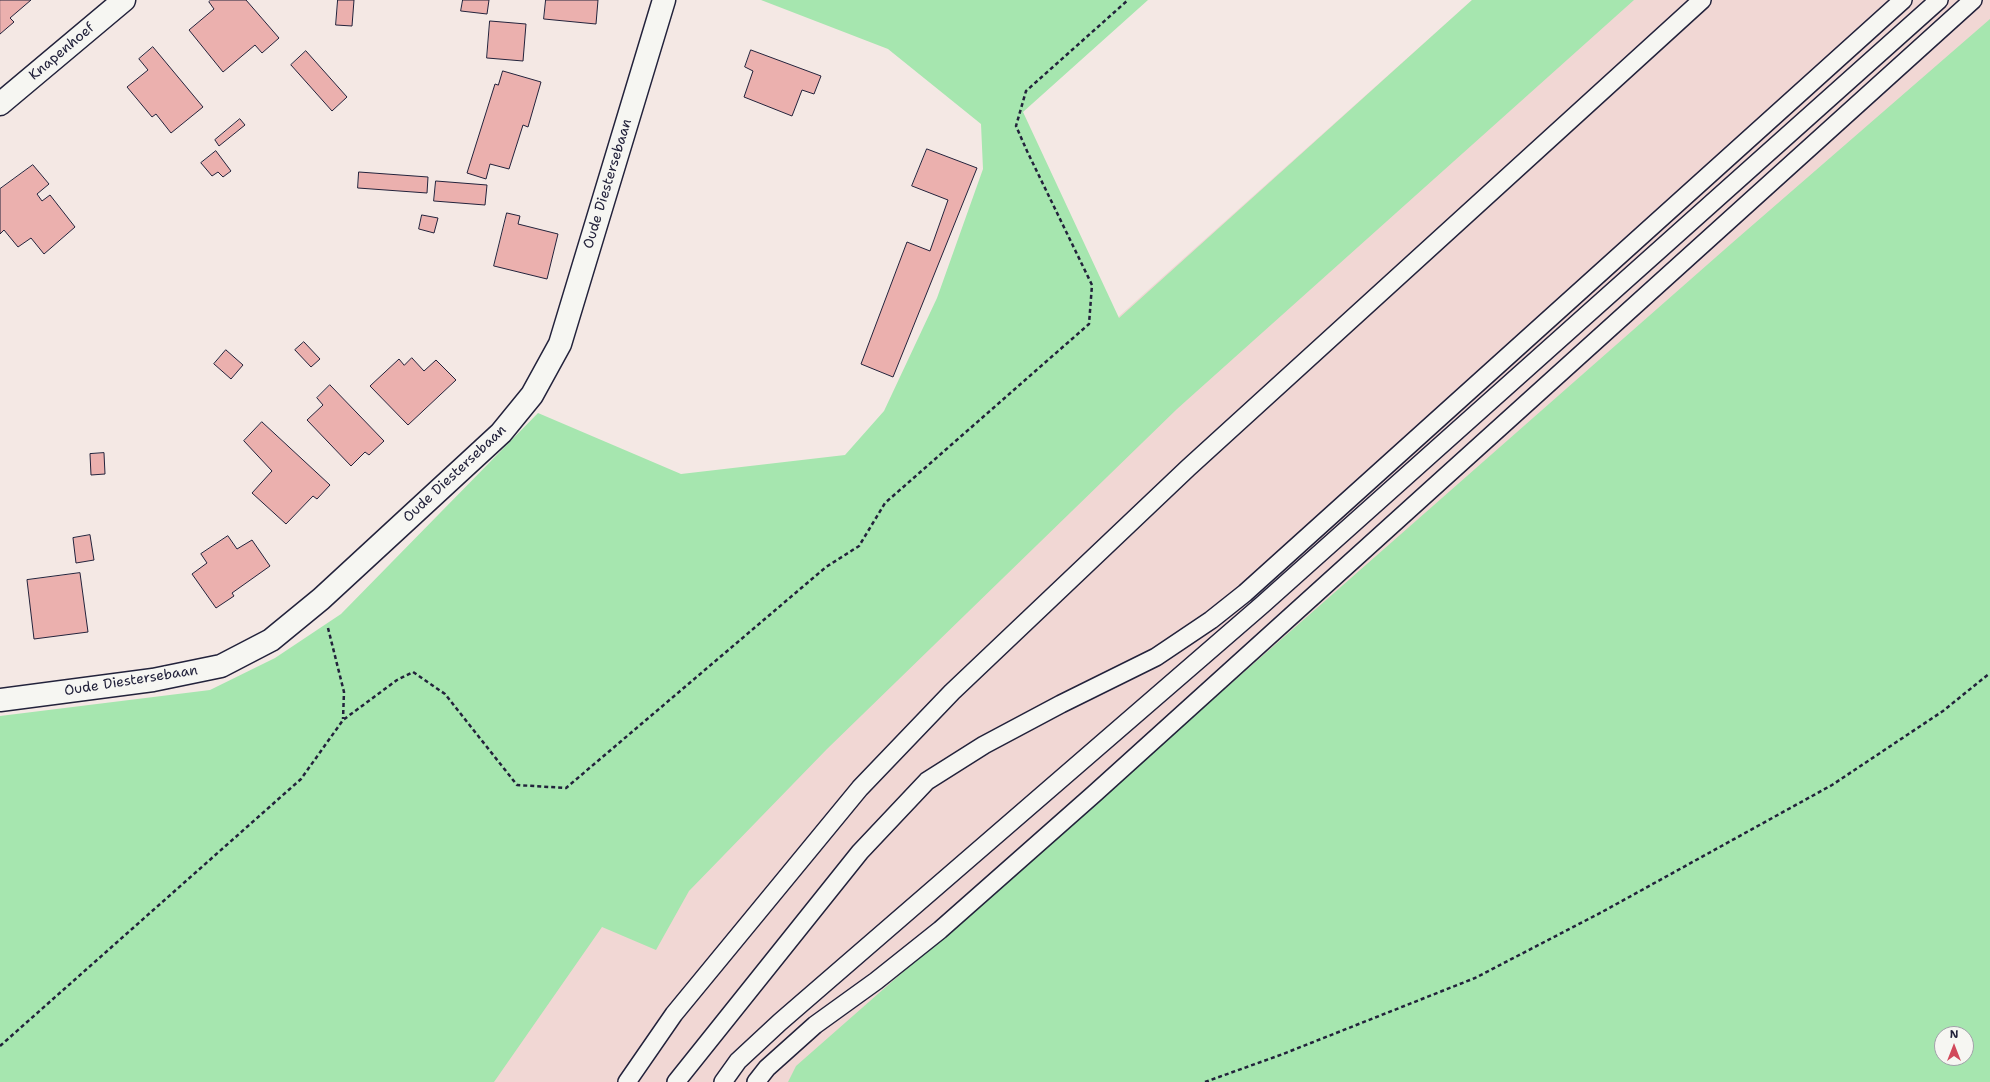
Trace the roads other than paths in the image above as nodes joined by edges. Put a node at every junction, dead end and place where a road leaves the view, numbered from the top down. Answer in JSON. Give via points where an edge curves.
{"nodes":[{"id":1,"x":124,"y":0,"type":"edge"},
{"id":2,"x":664,"y":0,"type":"edge"},
{"id":3,"x":1702,"y":0,"type":"edge"},
{"id":4,"x":1903,"y":0,"type":"edge"},
{"id":5,"x":1939,"y":0,"type":"edge"},
{"id":6,"x":1973,"y":0,"type":"edge"},
{"id":7,"x":0,"y":104,"type":"edge"},
{"id":8,"x":0,"y":700,"type":"edge"},
{"id":9,"x":627,"y":1082,"type":"edge"},
{"id":10,"x":676,"y":1082,"type":"edge"},
{"id":11,"x":723,"y":1082,"type":"edge"},
{"id":12,"x":756,"y":1082,"type":"edge"}],
"edges":[{"from":1,"to":7,"type":"street","name":"Knapenhoef"},
{"from":2,"to":8,"type":"street","name":"Oude Diestersebaan","via":[[560,344],[532,394],[501,433],[321,599],[271,640],[221,666],[153,680]]},
{"from":3,"to":9,"type":"lane","via":[[1188,468],[952,692],[850,800],[674,1014]]},
{"from":4,"to":10,"type":"lane","via":[[1245,593],[1211,620],[1156,657],[984,745],[926,781],[860,852]]},
{"from":5,"to":11,"type":"lane","via":[[1262,605],[780,1022],[738,1060]]},
{"from":6,"to":12,"type":"lane","via":[[1094,794],[940,930],[815,1025],[767,1068]]}]}
